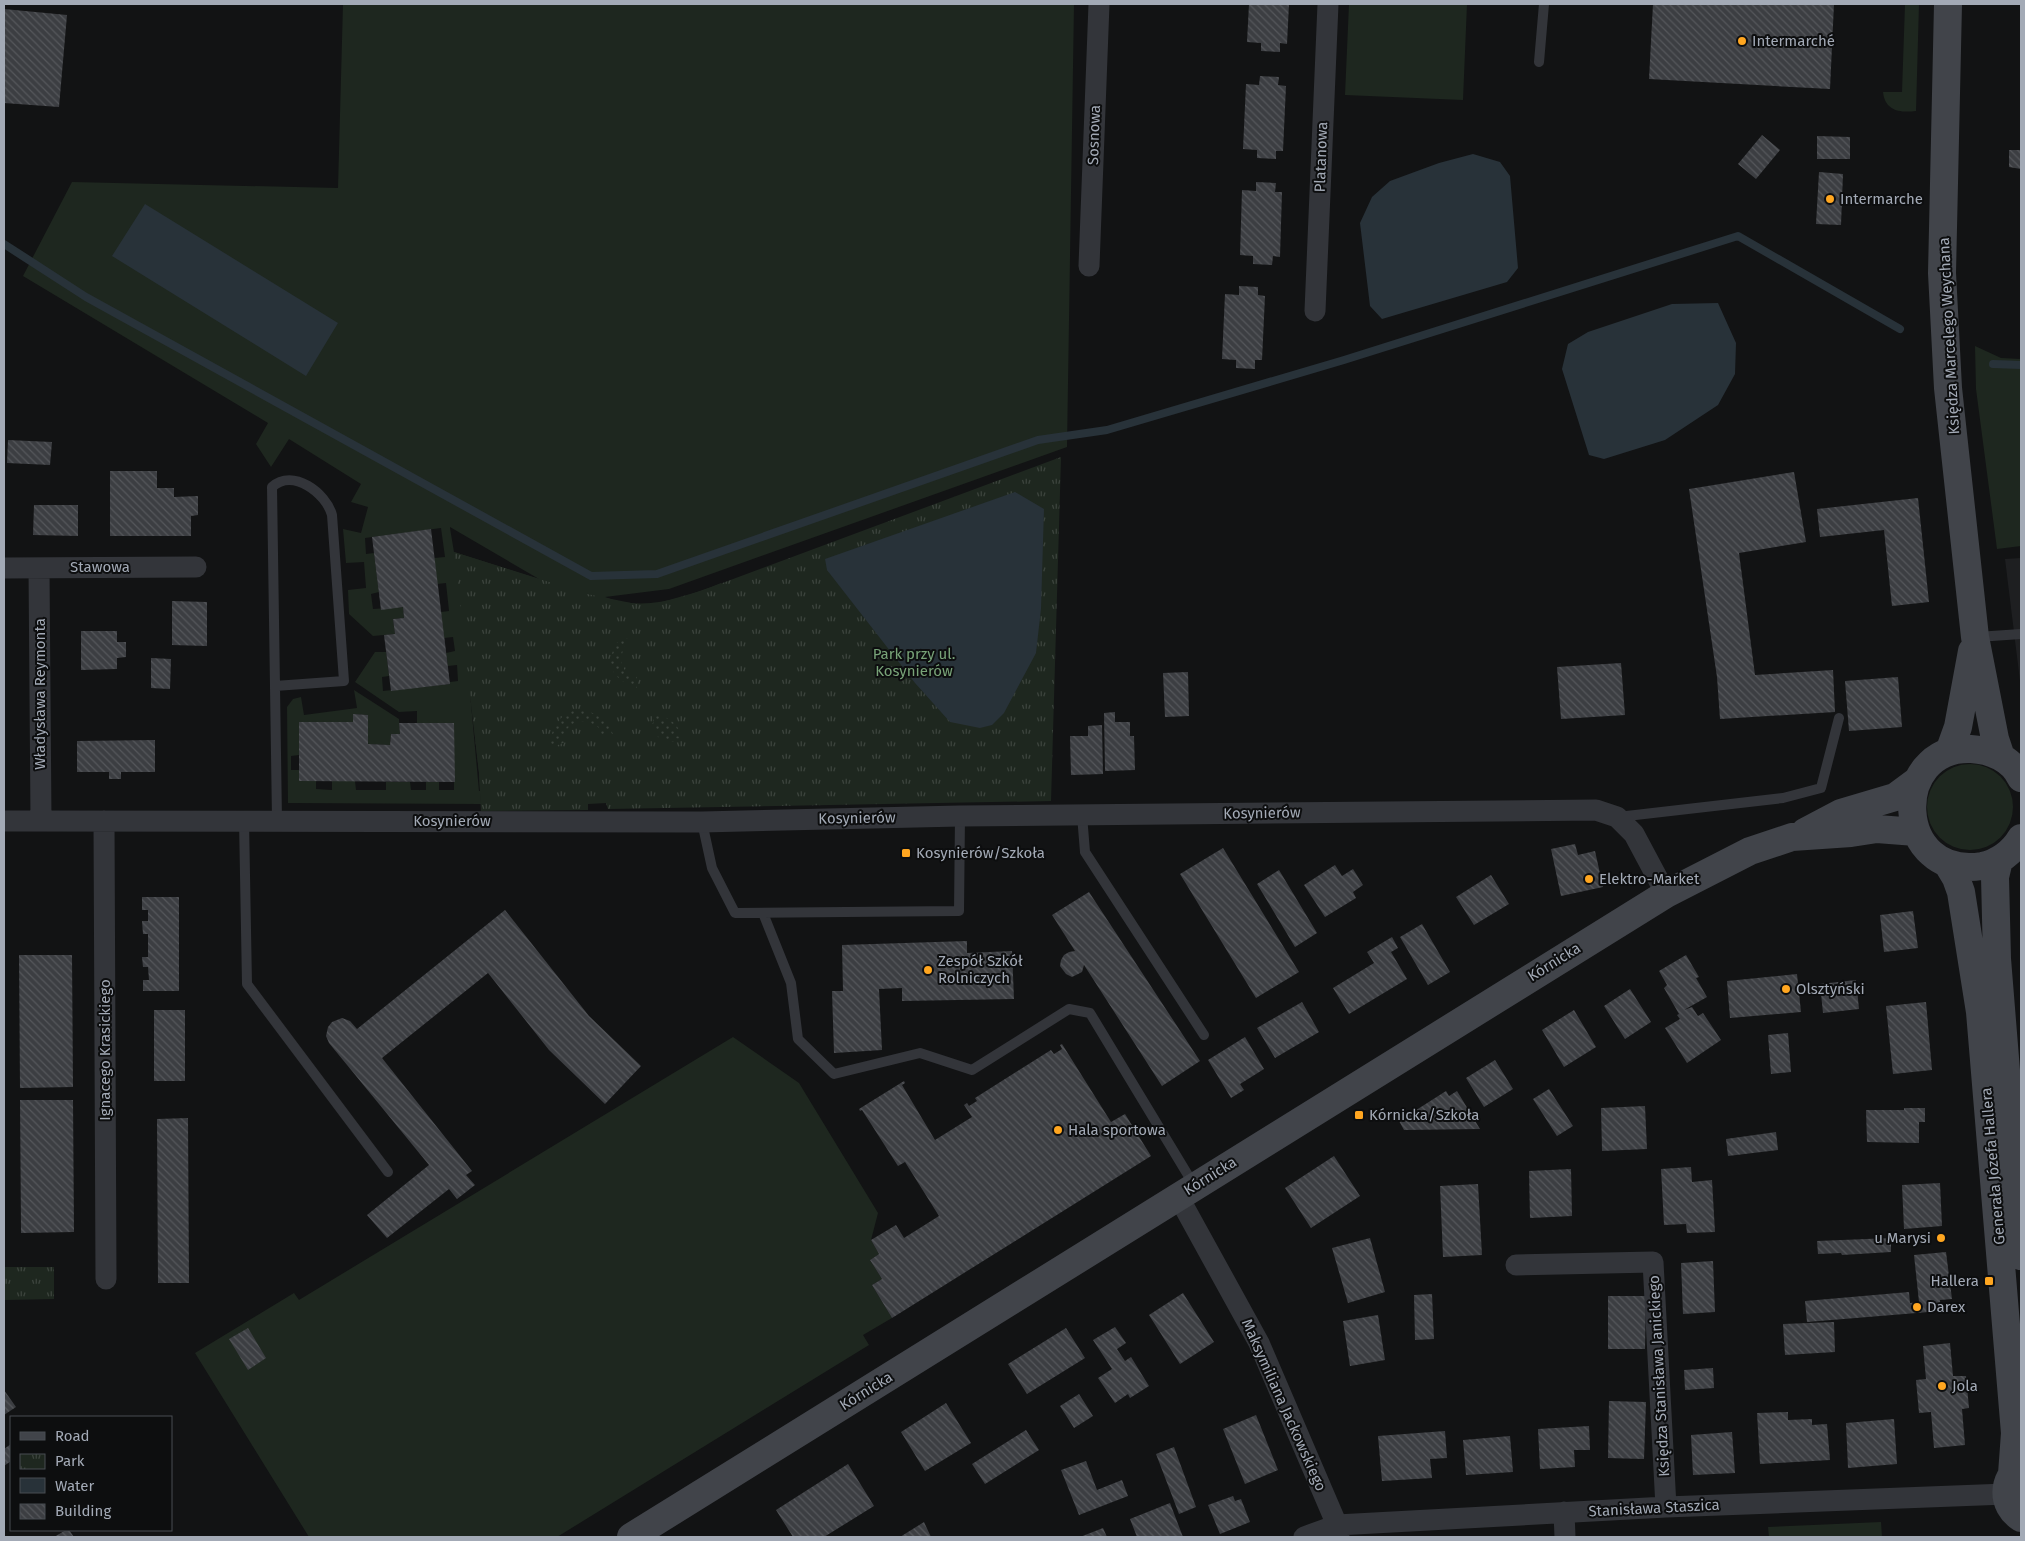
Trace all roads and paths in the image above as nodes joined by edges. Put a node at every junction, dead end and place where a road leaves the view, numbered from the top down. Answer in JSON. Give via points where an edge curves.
{"nodes":[{"id":1,"x":1099,"y":4,"type":"edge"},
{"id":2,"x":1328,"y":4,"type":"edge"},
{"id":3,"x":1544,"y":4,"type":"edge"},
{"id":4,"x":1948,"y":4,"type":"edge"},
{"id":5,"x":1539,"y":62,"type":"dead end"},
{"id":6,"x":1089,"y":266,"type":"dead end"},
{"id":7,"x":1315,"y":311,"type":"dead end"},
{"id":8,"x":196,"y":567,"type":"dead end"},
{"id":9,"x":4,"y":568,"type":"edge"},
{"id":10,"x":39,"y":568,"type":"junction"},
{"id":11,"x":2021,"y":634,"type":"edge"},
{"id":12,"x":1975,"y":637,"type":"junction"},
{"id":13,"x":275,"y":686,"type":"junction"},
{"id":14,"x":1839,"y":718,"type":"dead end"},
{"id":15,"x":1950,"y":752,"type":"junction"},
{"id":16,"x":2001,"y":757,"type":"junction"},
{"id":17,"x":2021,"y":778,"type":"edge"},
{"id":18,"x":1918,"y":780,"type":"junction"},
{"id":19,"x":1082,"y":815,"type":"junction"},
{"id":20,"x":960,"y":816,"type":"junction"},
{"id":21,"x":1617,"y":817,"type":"junction"},
{"id":22,"x":40,"y":820,"type":"junction"},
{"id":23,"x":244,"y":820,"type":"junction"},
{"id":24,"x":277,"y":820,"type":"junction"},
{"id":25,"x":4,"y":821,"type":"edge"},
{"id":26,"x":104,"y":821,"type":"junction"},
{"id":27,"x":702,"y":822,"type":"junction"},
{"id":28,"x":1916,"y":832,"type":"junction"},
{"id":29,"x":1798,"y":835,"type":"junction"},
{"id":30,"x":2021,"y":838,"type":"edge"},
{"id":31,"x":1999,"y":860,"type":"junction"},
{"id":32,"x":1947,"y":863,"type":"junction"},
{"id":33,"x":1666,"y":894,"type":"junction"},
{"id":34,"x":763,"y":913,"type":"junction"},
{"id":35,"x":1204,"y":1035,"type":"dead end"},
{"id":36,"x":2018,"y":1166,"type":"edge"},
{"id":37,"x":388,"y":1172,"type":"dead end"},
{"id":38,"x":1186,"y":1191,"type":"junction"},
{"id":39,"x":2021,"y":1256,"type":"edge"},
{"id":40,"x":1516,"y":1265,"type":"dead end"},
{"id":41,"x":106,"y":1279,"type":"dead end"},
{"id":42,"x":2013,"y":1478,"type":"edge"},
{"id":43,"x":1666,"y":1507,"type":"junction"},
{"id":44,"x":1564,"y":1512,"type":"junction"},
{"id":45,"x":2021,"y":1518,"type":"edge"},
{"id":46,"x":1338,"y":1531,"type":"edge"},
{"id":47,"x":632,"y":1537,"type":"edge"},
{"id":48,"x":1304,"y":1537,"type":"edge"},
{"id":49,"x":1565,"y":1537,"type":"edge"}],
"edges":[{"from":1,"to":6,"type":"street","name":"Sosnowa"},
{"from":2,"to":7,"type":"street","name":"Platanowa"},
{"from":3,"to":5,"type":"lane"},
{"from":4,"to":12,"type":"street","name":"Księdza Marcelego Weychana","via":[[1942,273],[1948,388]]},
{"from":8,"to":10,"type":"street","name":"Stawowa"},
{"from":9,"to":10,"type":"street","name":"Stawowa"},
{"from":10,"to":22,"type":"street","name":"Władysława Reymonta"},
{"from":11,"to":12,"type":"lane"},
{"from":12,"to":15,"type":"street","name":"Księdza Marcelego Weychana","via":[[1958,728]]},
{"from":12,"to":16,"type":"street","name":"Księdza Marcelego Weychana"},
{"from":13,"to":13,"type":"lane","via":[[272,488],[278,482],[289,480],[299,481],[329,505],[334,529],[344,681]]},
{"from":13,"to":24,"type":"lane"},
{"from":14,"to":21,"type":"lane","via":[[1821,788],[1783,798]]},
{"from":15,"to":16,"type":"street","via":[[1979,750]]},
{"from":15,"to":18,"type":"street","via":[[1926,768]]},
{"from":16,"to":17,"type":"street"},
{"from":18,"to":28,"type":"street","via":[[1911,806]]},
{"from":18,"to":29,"type":"street","name":"Kórnicka","via":[[1894,797],[1841,813]]},
{"from":19,"to":20,"type":"street","name":"Kosynierów"},
{"from":19,"to":21,"type":"street","name":"Kosynierów","via":[[1596,810]]},
{"from":19,"to":35,"type":"lane","via":[[1085,852]]},
{"from":20,"to":27,"type":"street","name":"Kosynierów"},
{"from":20,"to":34,"type":"lane","via":[[960,911]]},
{"from":21,"to":33,"type":"street","name":"Kosynierów","via":[[1634,834]]},
{"from":22,"to":25,"type":"street","name":"Kosynierów"},
{"from":22,"to":26,"type":"street","name":"Kosynierów"},
{"from":23,"to":24,"type":"street","name":"Kosynierów"},
{"from":23,"to":26,"type":"street","name":"Kosynierów"},
{"from":23,"to":37,"type":"lane","via":[[247,984]]},
{"from":24,"to":27,"type":"street","name":"Kosynierów"},
{"from":26,"to":41,"type":"street","name":"Ignacego Krasickiego"},
{"from":27,"to":34,"type":"lane","via":[[712,868],[735,913]]},
{"from":28,"to":29,"type":"street","name":"Kórnicka","via":[[1876,829]]},
{"from":28,"to":32,"type":"street","via":[[1929,850]]},
{"from":29,"to":33,"type":"street","name":"Kórnicka","via":[[1750,851]]},
{"from":30,"to":31,"type":"street","via":[[2010,853]]},
{"from":31,"to":32,"type":"street","via":[[1973,867]]},
{"from":31,"to":36,"type":"street","name":"Generała Józefa Hallera","via":[[1995,877],[1997,958]]},
{"from":32,"to":42,"type":"street","name":"Generała Józefa Hallera","via":[[1961,892],[1980,1012],[2015,1433]]},
{"from":33,"to":38,"type":"street","name":"Kórnicka"},
{"from":34,"to":38,"type":"lane","via":[[791,983],[798,1039],[834,1074],[920,1053],[972,1070],[1069,1010],[1090,1012]]},
{"from":36,"to":39,"type":"street","name":"Generała Józefa Hallera"},
{"from":38,"to":46,"type":"street","name":"Maksymiliana Jackowskiego","via":[[1259,1343]]},
{"from":38,"to":47,"type":"street","name":"Kórnicka"},
{"from":40,"to":43,"type":"street","name":"Księdza Stanisława Janickiego","via":[[1653,1262]]},
{"from":42,"to":43,"type":"street","name":"Stanisława Staszica"},
{"from":42,"to":45,"type":"street","via":[[2012,1511]]},
{"from":43,"to":44,"type":"street","name":"Stanisława Staszica"},
{"from":44,"to":46,"type":"street","name":"Stanisława Staszica"},
{"from":44,"to":49,"type":"street"},
{"from":46,"to":48,"type":"street","name":"Stanisława Staszica"}]}
